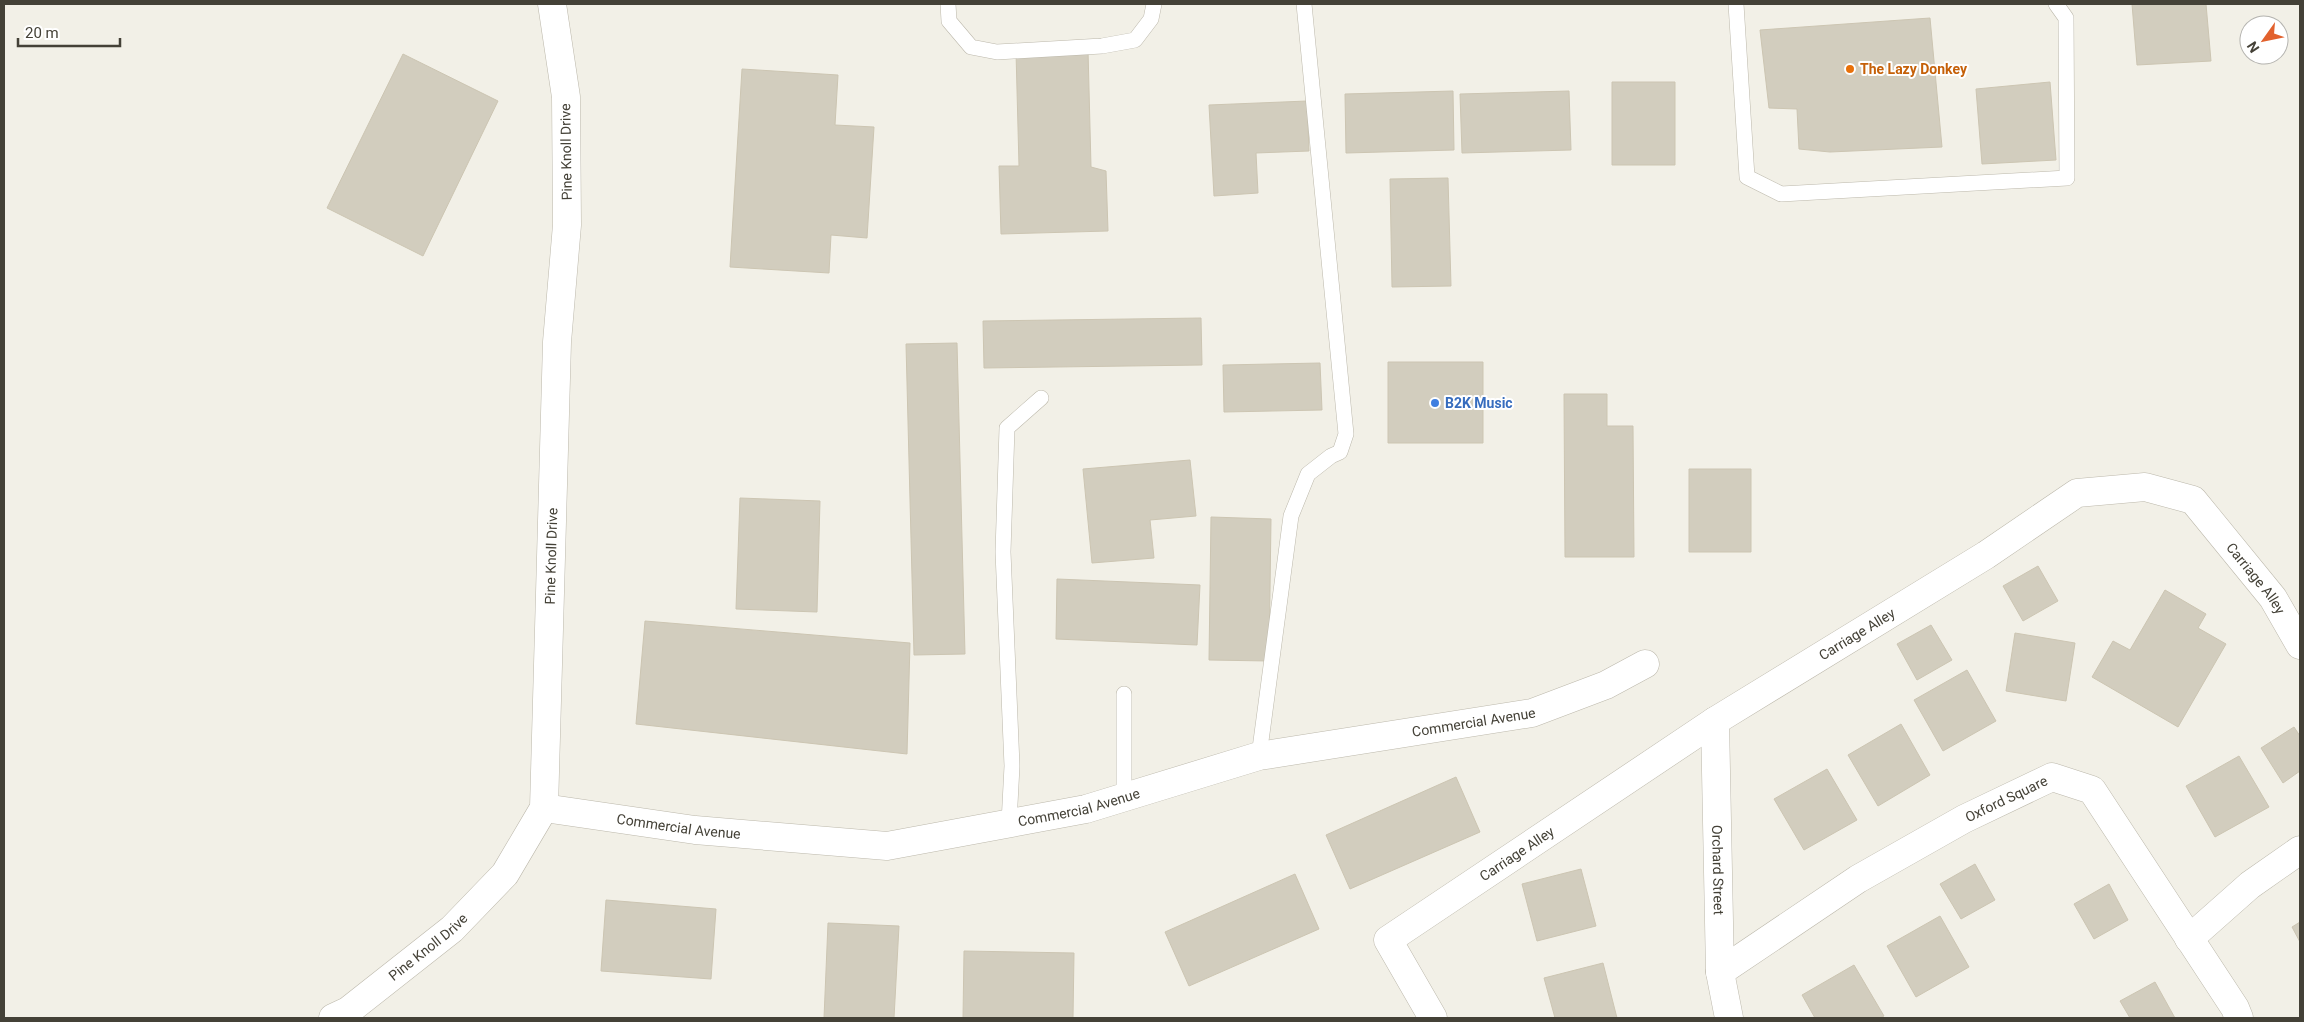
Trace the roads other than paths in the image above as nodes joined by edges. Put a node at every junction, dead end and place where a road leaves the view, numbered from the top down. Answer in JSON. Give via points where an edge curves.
{"nodes":[{"id":1,"x":552,"y":4,"type":"edge"},
{"id":2,"x":948,"y":4,"type":"edge"},
{"id":3,"x":1154,"y":4,"type":"edge"},
{"id":4,"x":1304,"y":4,"type":"edge"},
{"id":5,"x":1736,"y":4,"type":"edge"},
{"id":6,"x":2056,"y":4,"type":"edge"},
{"id":7,"x":1041,"y":398,"type":"dead end"},
{"id":8,"x":2300,"y":646,"type":"edge"},
{"id":9,"x":1645,"y":664,"type":"dead end"},
{"id":10,"x":1124,"y":694,"type":"dead end"},
{"id":11,"x":1715,"y":720,"type":"junction"},
{"id":12,"x":1259,"y":756,"type":"junction"},
{"id":13,"x":1124,"y":798,"type":"junction"},
{"id":14,"x":544,"y":808,"type":"junction"},
{"id":15,"x":1009,"y":823,"type":"junction"},
{"id":16,"x":2300,"y":850,"type":"edge"},
{"id":17,"x":2189,"y":939,"type":"junction"},
{"id":18,"x":1720,"y":972,"type":"junction"},
{"id":19,"x":333,"y":1018,"type":"edge"},
{"id":20,"x":1433,"y":1018,"type":"edge"},
{"id":21,"x":1729,"y":1018,"type":"edge"},
{"id":22,"x":2239,"y":1018,"type":"edge"}],
"edges":[{"from":1,"to":14,"type":"street","name":"Pine Knoll Drive","via":[[566,97],[567,225],[558,342]]},
{"from":2,"to":3,"type":"lane","via":[[949,21],[971,47],[997,52],[1102,46],[1135,40],[1151,19]]},
{"from":4,"to":12,"type":"lane","via":[[1346,434],[1340,452],[1308,474],[1291,516]]},
{"from":5,"to":6,"type":"lane","via":[[1747,177],[1781,194],[2067,178],[2066,18]]},
{"from":7,"to":15,"type":"lane","via":[[1007,428],[1002,552],[1012,766]]},
{"from":8,"to":11,"type":"street","name":"Carriage Alley","via":[[2273,598],[2193,500],[2145,487],[2077,494],[1986,555]]},
{"from":9,"to":12,"type":"street","name":"Commercial Avenue","via":[[1606,685],[1532,713]]},
{"from":10,"to":13,"type":"lane"},
{"from":11,"to":18,"type":"street","name":"Orchard Street"},
{"from":11,"to":20,"type":"street","name":"Carriage Alley","via":[[1388,940]]},
{"from":12,"to":13,"type":"street","name":"Commercial Avenue"},
{"from":13,"to":15,"type":"street","name":"Commercial Avenue","via":[[1086,809]]},
{"from":14,"to":15,"type":"street","name":"Commercial Avenue","via":[[695,830],[887,846]]},
{"from":14,"to":19,"type":"street","name":"Pine Knoll Drive","via":[[505,874],[452,929],[348,1011]]},
{"from":16,"to":17,"type":"street","via":[[2250,885]]},
{"from":17,"to":18,"type":"street","name":"Oxford Square","via":[[2092,790],[2052,777],[1964,819],[1858,879]]},
{"from":17,"to":22,"type":"street","name":"Oxford Square"},
{"from":18,"to":21,"type":"street","name":"Orchard Street"}]}
